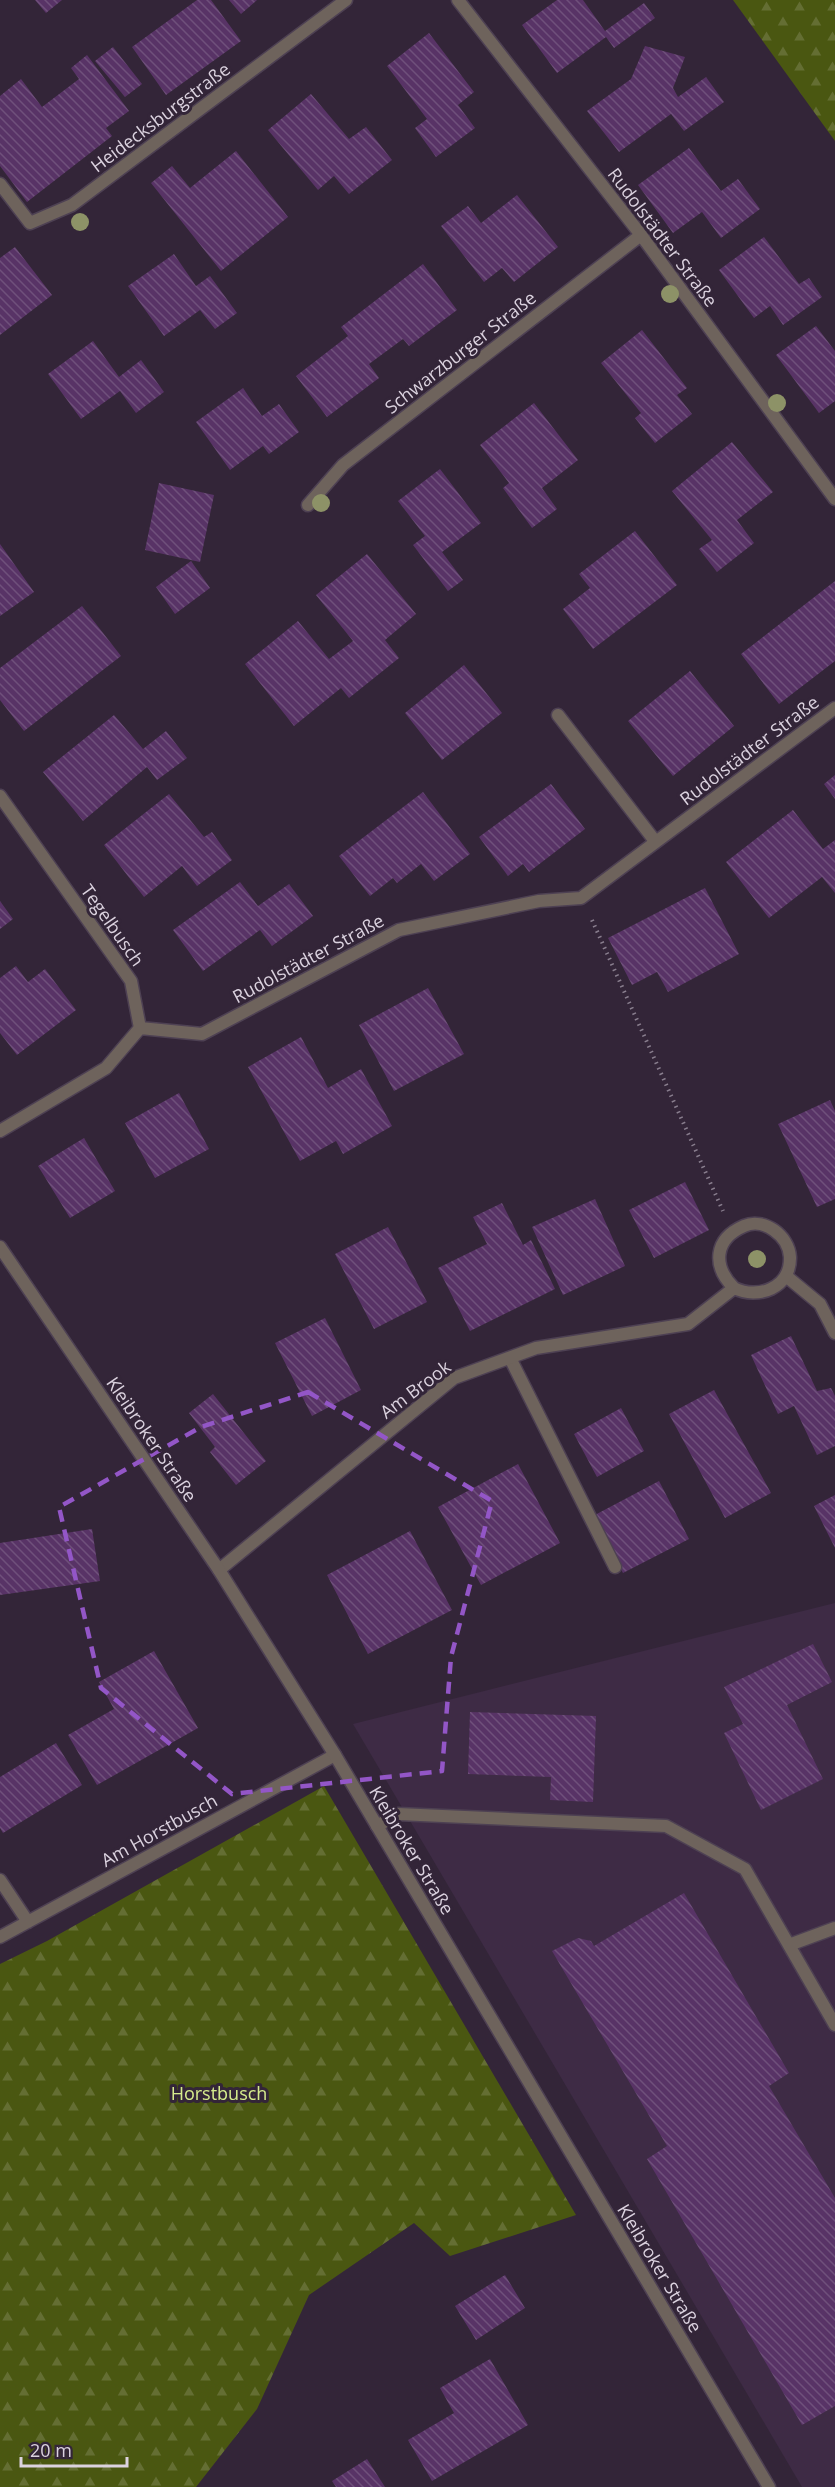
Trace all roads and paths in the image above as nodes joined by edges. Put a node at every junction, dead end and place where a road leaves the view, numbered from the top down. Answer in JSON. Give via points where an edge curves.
{"nodes":[{"id":1,"x":346,"y":0,"type":"edge"},
{"id":2,"x":458,"y":0,"type":"edge"},
{"id":3,"x":0,"y":184,"type":"edge"},
{"id":4,"x":641,"y":235,"type":"junction"},
{"id":5,"x":835,"y":499,"type":"edge"},
{"id":6,"x":308,"y":505,"type":"dead end"},
{"id":7,"x":835,"y":708,"type":"edge"},
{"id":8,"x":558,"y":716,"type":"dead end"},
{"id":9,"x":0,"y":796,"type":"edge"},
{"id":10,"x":655,"y":842,"type":"junction"},
{"id":11,"x":581,"y":898,"type":"junction"},
{"id":12,"x":140,"y":1029,"type":"junction"},
{"id":13,"x":0,"y":1131,"type":"edge"},
{"id":14,"x":732,"y":1231,"type":"junction"},
{"id":15,"x":0,"y":1247,"type":"edge"},
{"id":16,"x":786,"y":1276,"type":"junction"},
{"id":17,"x":734,"y":1288,"type":"junction"},
{"id":18,"x":835,"y":1333,"type":"edge"},
{"id":19,"x":510,"y":1358,"type":"junction"},
{"id":20,"x":615,"y":1567,"type":"dead end"},
{"id":21,"x":219,"y":1570,"type":"junction"},
{"id":22,"x":335,"y":1755,"type":"junction"},
{"id":23,"x":377,"y":1826,"type":"junction"},
{"id":24,"x":0,"y":1880,"type":"edge"},
{"id":25,"x":28,"y":1922,"type":"junction"},
{"id":26,"x":835,"y":1928,"type":"edge"},
{"id":27,"x":0,"y":1936,"type":"edge"},
{"id":28,"x":789,"y":1945,"type":"junction"},
{"id":29,"x":835,"y":2025,"type":"edge"},
{"id":30,"x":769,"y":2487,"type":"edge"}],
"edges":[{"from":1,"to":3,"type":"street","name":"Heidecksburgstraße","via":[[72,205],[30,223]]},
{"from":2,"to":4,"type":"street","name":"Rudolstädter Straße"},
{"from":4,"to":5,"type":"street","name":"Rudolstädter Straße"},
{"from":4,"to":6,"type":"street","name":"Schwarzburger Straße","via":[[343,465]]},
{"from":7,"to":10,"type":"street","name":"Rudolstädter Straße"},
{"from":8,"to":10,"type":"street"},
{"from":9,"to":12,"type":"street","name":"Tegelbusch","via":[[131,981]]},
{"from":10,"to":11,"type":"street","name":"Rudolstädter Straße"},
{"from":11,"to":12,"type":"street","name":"Rudolstädter Straße","via":[[539,901],[399,930],[202,1034]]},
{"from":11,"to":14,"type":"path"},
{"from":12,"to":13,"type":"street","via":[[106,1068]]},
{"from":14,"to":16,"type":"street","via":[[750,1223],[769,1226],[784,1239],[790,1257]]},
{"from":14,"to":17,"type":"street","via":[[721,1245],[719,1261],[724,1278]]},
{"from":15,"to":21,"type":"street","name":"Kleibroker Straße"},
{"from":16,"to":17,"type":"street","via":[[771,1290],[759,1294]]},
{"from":16,"to":18,"type":"street","via":[[820,1304]]},
{"from":17,"to":19,"type":"street","name":"Am Brook","via":[[688,1324],[536,1348]]},
{"from":19,"to":20,"type":"street"},
{"from":19,"to":21,"type":"street","name":"Am Brook","via":[[454,1378]]},
{"from":21,"to":22,"type":"street","name":"Kleibroker Straße"},
{"from":22,"to":23,"type":"street","name":"Kleibroker Straße"},
{"from":22,"to":25,"type":"street","name":"Am Horstbusch"},
{"from":23,"to":28,"type":"street","via":[[398,1814],[666,1826],[745,1869]]},
{"from":23,"to":30,"type":"street","name":"Kleibroker Straße"},
{"from":24,"to":25,"type":"street"},
{"from":25,"to":27,"type":"street","name":"Am Horstbusch"},
{"from":26,"to":28,"type":"street"},
{"from":28,"to":29,"type":"street"}]}
